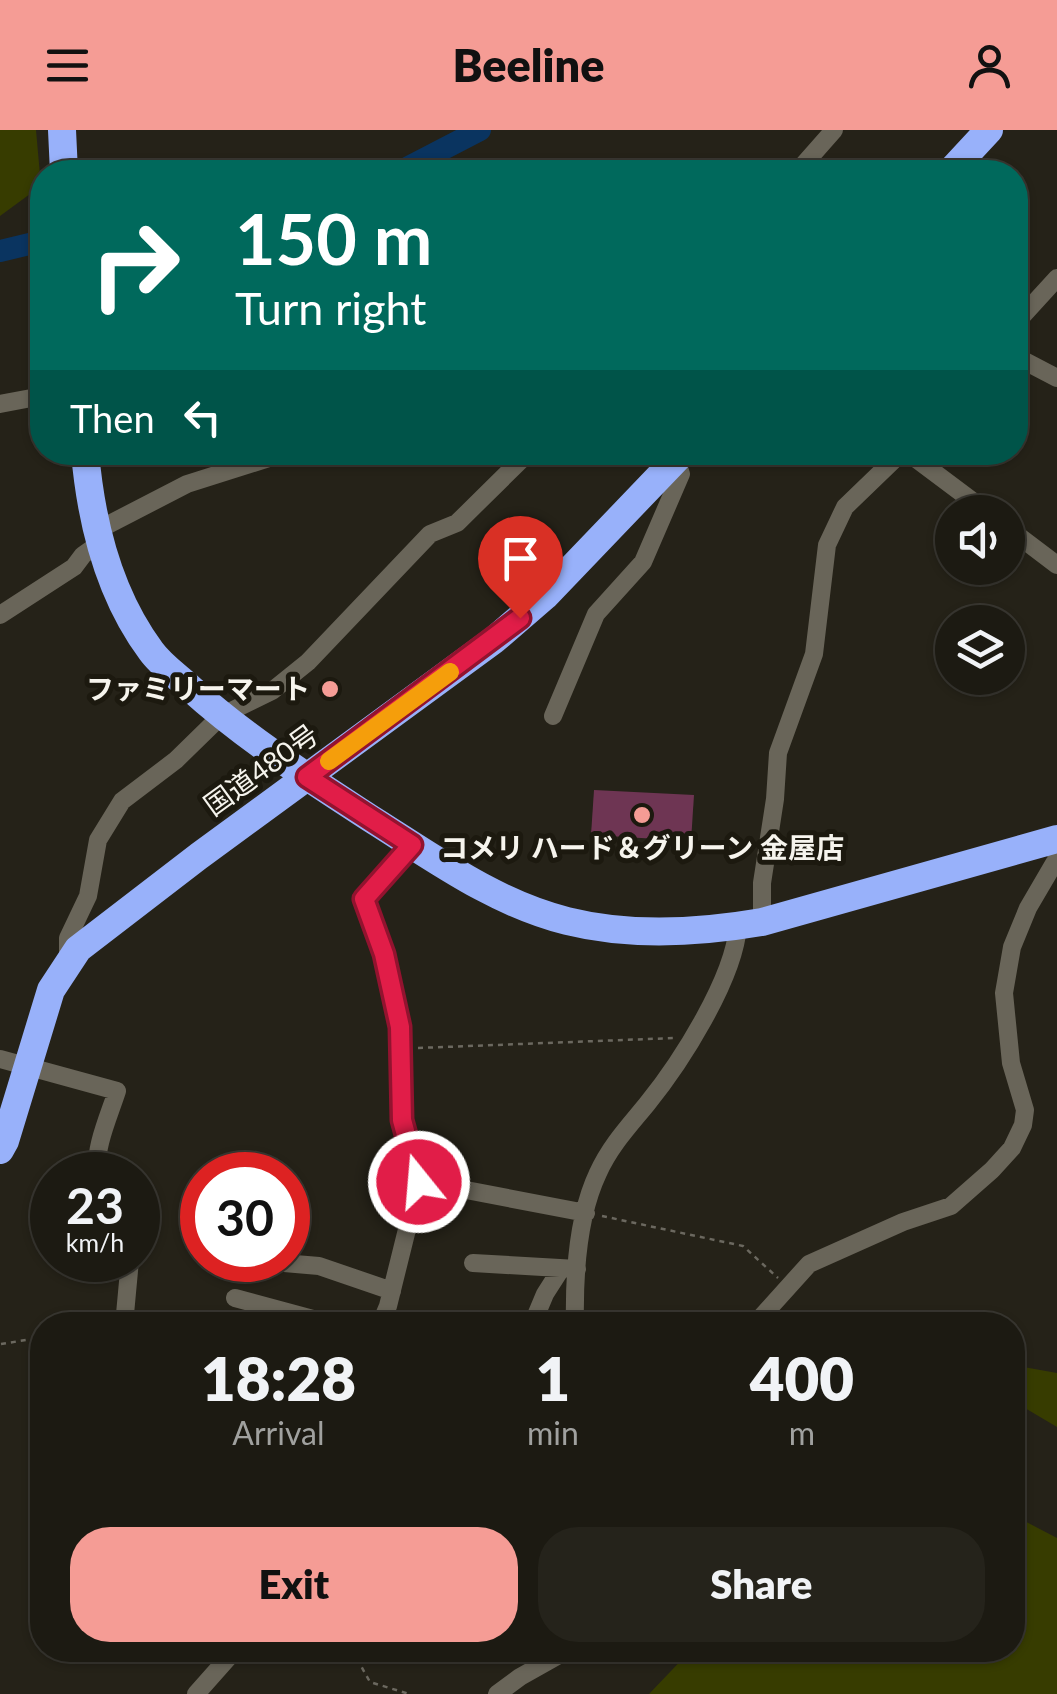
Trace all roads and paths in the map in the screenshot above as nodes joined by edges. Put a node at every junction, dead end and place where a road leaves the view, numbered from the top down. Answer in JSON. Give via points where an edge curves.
{"nodes":[{"id":1,"x":834,"y":130,"type":"edge"},
{"id":2,"x":989,"y":130,"type":"edge"},
{"id":3,"x":808,"y":160,"type":"edge"},
{"id":4,"x":961,"y":160,"type":"edge"},
{"id":5,"x":1057,"y":278,"type":"edge"},
{"id":6,"x":1028,"y":310,"type":"edge"},
{"id":7,"x":1028,"y":363,"type":"edge"},
{"id":8,"x":1057,"y":378,"type":"edge"},
{"id":9,"x":30,"y":398,"type":"edge"},
{"id":10,"x":0,"y":404,"type":"edge"},
{"id":11,"x":87,"y":465,"type":"edge"},
{"id":12,"x":247,"y":465,"type":"edge"},
{"id":13,"x":516,"y":465,"type":"edge"},
{"id":14,"x":670,"y":465,"type":"edge"},
{"id":15,"x":680,"y":465,"type":"edge"},
{"id":16,"x":891,"y":465,"type":"edge"},
{"id":17,"x":923,"y":465,"type":"edge"},
{"id":18,"x":964,"y":495,"type":"edge"},
{"id":19,"x":98,"y":537,"type":"junction"},
{"id":20,"x":1025,"y":541,"type":"edge"},
{"id":21,"x":1057,"y":565,"type":"edge"},
{"id":22,"x":0,"y":615,"type":"edge"},
{"id":23,"x":221,"y":716,"type":"junction"},
{"id":24,"x":553,"y":716,"type":"dead end"},
{"id":25,"x":307,"y":777,"type":"junction"},
{"id":26,"x":1057,"y":840,"type":"edge"},
{"id":27,"x":412,"y":845,"type":"junction"},
{"id":28,"x":1057,"y":854,"type":"edge"},
{"id":29,"x":750,"y":924,"type":"junction"},
{"id":30,"x":68,"y":961,"type":"junction"},
{"id":31,"x":691,"y":1038,"type":"junction"},
{"id":32,"x":403,"y":1049,"type":"junction"},
{"id":33,"x":0,"y":1059,"type":"edge"},
{"id":34,"x":28,"y":1066,"type":"junction"},
{"id":35,"x":0,"y":1150,"type":"edge"},
{"id":36,"x":99,"y":1152,"type":"edge"},
{"id":37,"x":419,"y":1182,"type":"junction"},
{"id":38,"x":586,"y":1213,"type":"junction"},
{"id":39,"x":473,"y":1263,"type":"dead end"},
{"id":40,"x":310,"y":1265,"type":"edge"},
{"id":41,"x":569,"y":1269,"type":"junction"},
{"id":42,"x":128,"y":1282,"type":"edge"},
{"id":43,"x":787,"y":1286,"type":"junction"},
{"id":44,"x":392,"y":1291,"type":"junction"},
{"id":45,"x":235,"y":1298,"type":"dead end"},
{"id":46,"x":125,"y":1312,"type":"edge"},
{"id":47,"x":287,"y":1312,"type":"edge"},
{"id":48,"x":385,"y":1312,"type":"edge"},
{"id":49,"x":537,"y":1312,"type":"edge"},
{"id":50,"x":574,"y":1312,"type":"edge"},
{"id":51,"x":765,"y":1312,"type":"edge"},
{"id":52,"x":30,"y":1341,"type":"edge"},
{"id":53,"x":0,"y":1344,"type":"edge"},
{"id":54,"x":224,"y":1662,"type":"edge"},
{"id":55,"x":359,"y":1662,"type":"edge"},
{"id":56,"x":546,"y":1662,"type":"edge"},
{"id":57,"x":196,"y":1694,"type":"edge"},
{"id":58,"x":409,"y":1694,"type":"edge"},
{"id":59,"x":497,"y":1694,"type":"edge"}],
"edges":[{"from":1,"to":3,"type":"street"},
{"from":2,"to":4,"type":"highway"},
{"from":5,"to":6,"type":"street"},
{"from":7,"to":8,"type":"street"},
{"from":9,"to":10,"type":"street"},
{"from":11,"to":19,"type":"highway"},
{"from":12,"to":19,"type":"street","via":[[186,484]]},
{"from":13,"to":23,"type":"street","via":[[456,523],[430,534],[308,662],[272,691]]},
{"from":14,"to":25,"type":"highway","name":"国道480号","via":[[494,640]]},
{"from":15,"to":24,"type":"street","via":[[644,562],[596,614]]},
{"from":16,"to":29,"type":"street","via":[[845,507],[827,545],[814,654],[777,760],[776,799]]},
{"from":17,"to":18,"type":"street"},
{"from":19,"to":22,"type":"street","via":[[74,567]]},
{"from":19,"to":23,"type":"highway","via":[[116,592],[152,654]]},
{"from":20,"to":21,"type":"street"},
{"from":23,"to":25,"type":"highway"},
{"from":23,"to":30,"type":"street","via":[[122,801],[98,840],[88,896],[68,938]]},
{"from":25,"to":27,"type":"highway"},
{"from":25,"to":30,"type":"highway","name":"国道480号"},
{"from":26,"to":29,"type":"highway"},
{"from":27,"to":29,"type":"highway","via":[[510,902],[566,921],[644,932]]},
{"from":27,"to":32,"type":"street","via":[[364,899],[384,954]]},
{"from":28,"to":43,"type":"street","via":[[1012,947],[1004,993],[1011,1063],[1025,1110],[1012,1148],[951,1206],[820,1260]]},
{"from":29,"to":31,"type":"street"},
{"from":30,"to":34,"type":"highway","name":"国道480号","via":[[51,990]]},
{"from":31,"to":32,"type":"path"},
{"from":31,"to":38,"type":"street","via":[[612,1146]]},
{"from":32,"to":37,"type":"street","via":[[402,1120]]},
{"from":33,"to":34,"type":"street"},
{"from":34,"to":35,"type":"highway","name":"国道480号"},
{"from":34,"to":36,"type":"street","via":[[116,1092]]},
{"from":37,"to":38,"type":"street"},
{"from":37,"to":44,"type":"street"},
{"from":38,"to":41,"type":"street"},
{"from":38,"to":43,"type":"path","via":[[742,1246]]},
{"from":39,"to":41,"type":"street"},
{"from":40,"to":44,"type":"street"},
{"from":41,"to":49,"type":"street"},
{"from":41,"to":50,"type":"street"},
{"from":42,"to":46,"type":"street"},
{"from":43,"to":51,"type":"street"},
{"from":44,"to":48,"type":"street"},
{"from":45,"to":47,"type":"street"},
{"from":52,"to":53,"type":"path"},
{"from":54,"to":57,"type":"street"},
{"from":55,"to":58,"type":"path","via":[[370,1682]]},
{"from":56,"to":59,"type":"street"}]}
